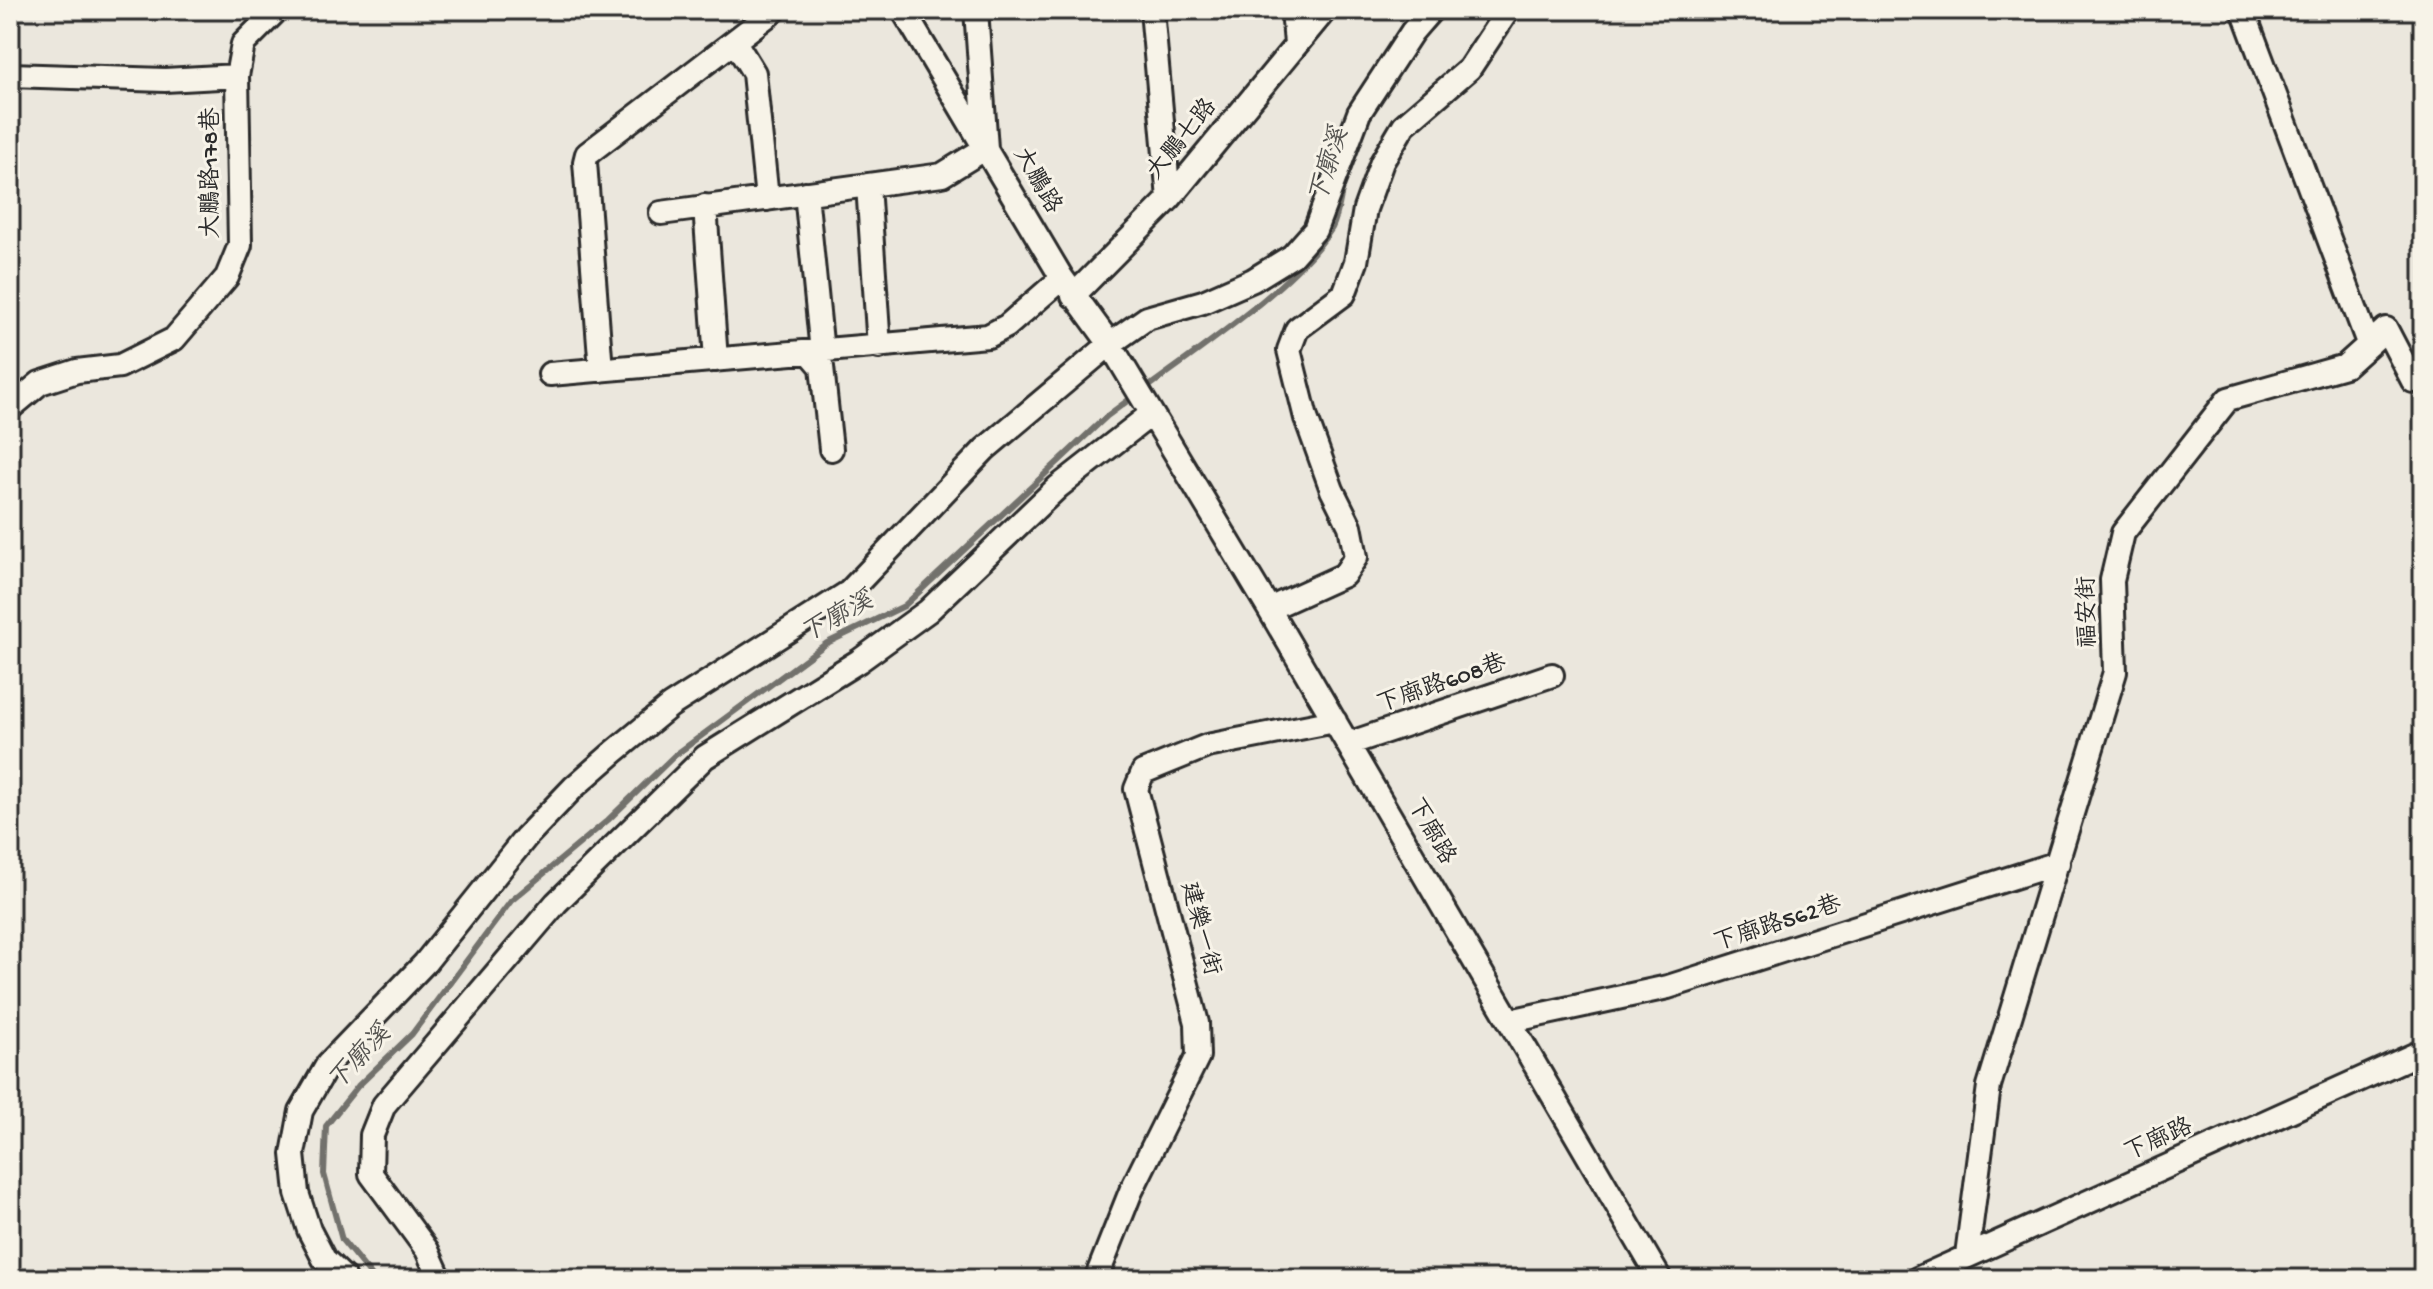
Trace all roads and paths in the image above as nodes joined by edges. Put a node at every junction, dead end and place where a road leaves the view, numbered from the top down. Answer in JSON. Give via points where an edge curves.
{"nodes":[{"id":1,"x":277,"y":10,"type":"edge"},
{"id":2,"x":775,"y":10,"type":"edge"},
{"id":3,"x":903,"y":10,"type":"edge"},
{"id":4,"x":976,"y":10,"type":"edge"},
{"id":5,"x":1152,"y":10,"type":"edge"},
{"id":6,"x":1293,"y":10,"type":"edge"},
{"id":7,"x":1325,"y":10,"type":"edge"},
{"id":8,"x":1431,"y":10,"type":"edge"},
{"id":9,"x":1508,"y":10,"type":"edge"},
{"id":10,"x":2243,"y":10,"type":"edge"},
{"id":11,"x":735,"y":42,"type":"junction"},
{"id":12,"x":1296,"y":44,"type":"junction"},
{"id":13,"x":10,"y":75,"type":"edge"},
{"id":14,"x":237,"y":76,"type":"junction"},
{"id":15,"x":986,"y":148,"type":"junction"},
{"id":16,"x":868,"y":185,"type":"junction"},
{"id":17,"x":806,"y":193,"type":"junction"},
{"id":18,"x":767,"y":199,"type":"junction"},
{"id":19,"x":1169,"y":199,"type":"junction"},
{"id":20,"x":705,"y":206,"type":"junction"},
{"id":21,"x":661,"y":213,"type":"dead end"},
{"id":22,"x":1068,"y":287,"type":"junction"},
{"id":23,"x":2368,"y":343,"type":"junction"},
{"id":24,"x":1110,"y":344,"type":"junction"},
{"id":25,"x":879,"y":347,"type":"junction"},
{"id":26,"x":816,"y":352,"type":"junction"},
{"id":27,"x":716,"y":360,"type":"junction"},
{"id":28,"x":601,"y":370,"type":"junction"},
{"id":29,"x":550,"y":374,"type":"dead end"},
{"id":30,"x":2423,"y":379,"type":"edge"},
{"id":31,"x":10,"y":408,"type":"edge"},
{"id":32,"x":1150,"y":415,"type":"junction"},
{"id":33,"x":831,"y":449,"type":"dead end"},
{"id":34,"x":1269,"y":609,"type":"junction"},
{"id":35,"x":1552,"y":675,"type":"dead end"},
{"id":36,"x":1335,"y":721,"type":"junction"},
{"id":37,"x":1348,"y":744,"type":"junction"},
{"id":38,"x":2058,"y":863,"type":"junction"},
{"id":39,"x":1510,"y":1021,"type":"junction"},
{"id":40,"x":2423,"y":1051,"type":"edge"},
{"id":41,"x":1967,"y":1255,"type":"junction"},
{"id":42,"x":345,"y":1279,"type":"edge"},
{"id":43,"x":440,"y":1279,"type":"edge"},
{"id":44,"x":1096,"y":1279,"type":"edge"},
{"id":45,"x":1660,"y":1279,"type":"edge"},
{"id":46,"x":1917,"y":1279,"type":"edge"}],
"edges":[{"from":1,"to":14,"type":"street","name":"大鵬路178巷","via":[[243,44]]},
{"from":2,"to":11,"type":"street"},
{"from":3,"to":15,"type":"street","name":"大鵬路"},
{"from":4,"to":15,"type":"street"},
{"from":5,"to":19,"type":"street"},
{"from":6,"to":12,"type":"street"},
{"from":7,"to":12,"type":"street","name":"大鵬七路"},
{"from":8,"to":24,"type":"street","via":[[1359,113],[1315,230],[1292,256],[1203,302],[1147,318]]},
{"from":9,"to":34,"type":"street","via":[[1469,69],[1404,125],[1382,162],[1365,209],[1344,294],[1297,329],[1293,339],[1289,350],[1306,418],[1350,526],[1356,557],[1344,575]]},
{"from":10,"to":23,"type":"street"},
{"from":11,"to":18,"type":"street","via":[[754,73]]},
{"from":11,"to":28,"type":"street","via":[[587,154]]},
{"from":12,"to":19,"type":"street","name":"大鵬七路"},
{"from":13,"to":14,"type":"street","via":[[165,80]]},
{"from":14,"to":31,"type":"street","name":"大鵬路178巷","via":[[240,245],[227,277],[174,339],[120,366],[77,371],[40,383]]},
{"from":15,"to":16,"type":"street","via":[[942,175]]},
{"from":15,"to":22,"type":"street","name":"大鵬路"},
{"from":16,"to":17,"type":"street"},
{"from":16,"to":25,"type":"street"},
{"from":17,"to":18,"type":"street"},
{"from":17,"to":26,"type":"street"},
{"from":18,"to":20,"type":"street"},
{"from":19,"to":22,"type":"street","name":"大鵬七路"},
{"from":20,"to":21,"type":"street"},
{"from":20,"to":27,"type":"street"},
{"from":22,"to":24,"type":"street","name":"大鵬路"},
{"from":22,"to":25,"type":"street","name":"大鵬七路","via":[[988,336]]},
{"from":23,"to":30,"type":"street","via":[[2386,329],[2413,381]]},
{"from":23,"to":38,"type":"street","name":"福安街","via":[[2345,366],[2228,399],[2123,533],[2112,580],[2115,672]]},
{"from":24,"to":32,"type":"street","name":"大鵬路"},
{"from":24,"to":42,"type":"street","via":[[985,449],[849,592],[670,706],[574,787],[526,837],[425,963],[328,1064],[301,1111],[293,1154],[297,1193],[309,1230],[324,1259]]},
{"from":25,"to":26,"type":"street","name":"大鵬七路"},
{"from":26,"to":27,"type":"street","name":"大鵬七路"},
{"from":26,"to":33,"type":"street"},
{"from":27,"to":28,"type":"street","name":"大鵬七路"},
{"from":28,"to":29,"type":"street","name":"大鵬七路"},
{"from":32,"to":34,"type":"street","name":"下廍路"},
{"from":32,"to":43,"type":"street","via":[[1058,487],[928,611],[859,661],[705,757],[556,903],[384,1105],[372,1135],[371,1174],[427,1250]]},
{"from":34,"to":36,"type":"street","name":"下廍路"},
{"from":35,"to":37,"type":"street","name":"下廍路608巷"},
{"from":36,"to":37,"type":"street","name":"下廍路"},
{"from":36,"to":44,"type":"street","name":"建樂一街","via":[[1207,746],[1143,772],[1136,789],[1199,1041],[1198,1056],[1131,1191]]},
{"from":37,"to":39,"type":"street","name":"下廍路"},
{"from":38,"to":39,"type":"street","name":"下廍路562巷","via":[[1668,987]]},
{"from":38,"to":41,"type":"street","name":"福安街","via":[[1989,1086]]},
{"from":39,"to":45,"type":"street","name":"下廍路"},
{"from":40,"to":41,"type":"street","name":"下廍路"},
{"from":41,"to":46,"type":"street","name":"下廍路"}]}
